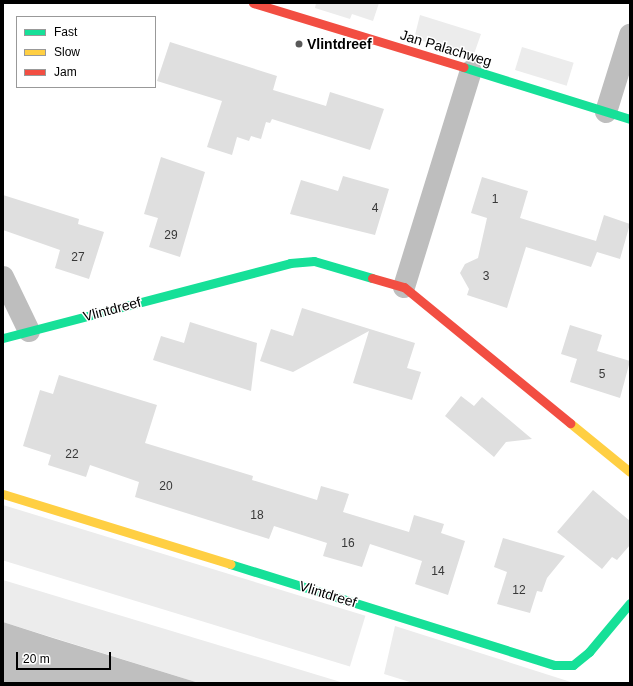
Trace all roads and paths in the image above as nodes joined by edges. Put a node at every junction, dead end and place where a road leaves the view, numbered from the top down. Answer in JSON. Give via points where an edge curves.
{"nodes":[{"id":1,"x":253,"y":3,"type":"edge"},
{"id":2,"x":630,"y":35,"type":"edge"},
{"id":3,"x":471,"y":71,"type":"junction"},
{"id":4,"x":606,"y":112,"type":"junction"},
{"id":5,"x":630,"y":119,"type":"edge"},
{"id":6,"x":3,"y":277,"type":"edge"},
{"id":7,"x":404,"y":287,"type":"junction"},
{"id":8,"x":29,"y":331,"type":"junction"},
{"id":9,"x":3,"y":338,"type":"edge"},
{"id":10,"x":630,"y":472,"type":"edge"},
{"id":11,"x":3,"y":494,"type":"edge"},
{"id":12,"x":630,"y":603,"type":"edge"}],
"edges":[{"from":1,"to":3,"type":"street","name":"Jan Palachweg"},
{"from":2,"to":4,"type":"street"},
{"from":3,"to":4,"type":"street","name":"Jan Palachweg"},
{"from":3,"to":7,"type":"street"},
{"from":4,"to":5,"type":"street","name":"Jan Palachweg"},
{"from":6,"to":8,"type":"street"},
{"from":7,"to":8,"type":"street","name":"Vlintdreef","via":[[314,261],[290,263]]},
{"from":7,"to":10,"type":"street","name":"Vlintdreef"},
{"from":8,"to":9,"type":"street","name":"Vlintdreef"},
{"from":11,"to":12,"type":"street","name":"Vlintdreef","via":[[555,665],[573,665],[590,652]]}]}
